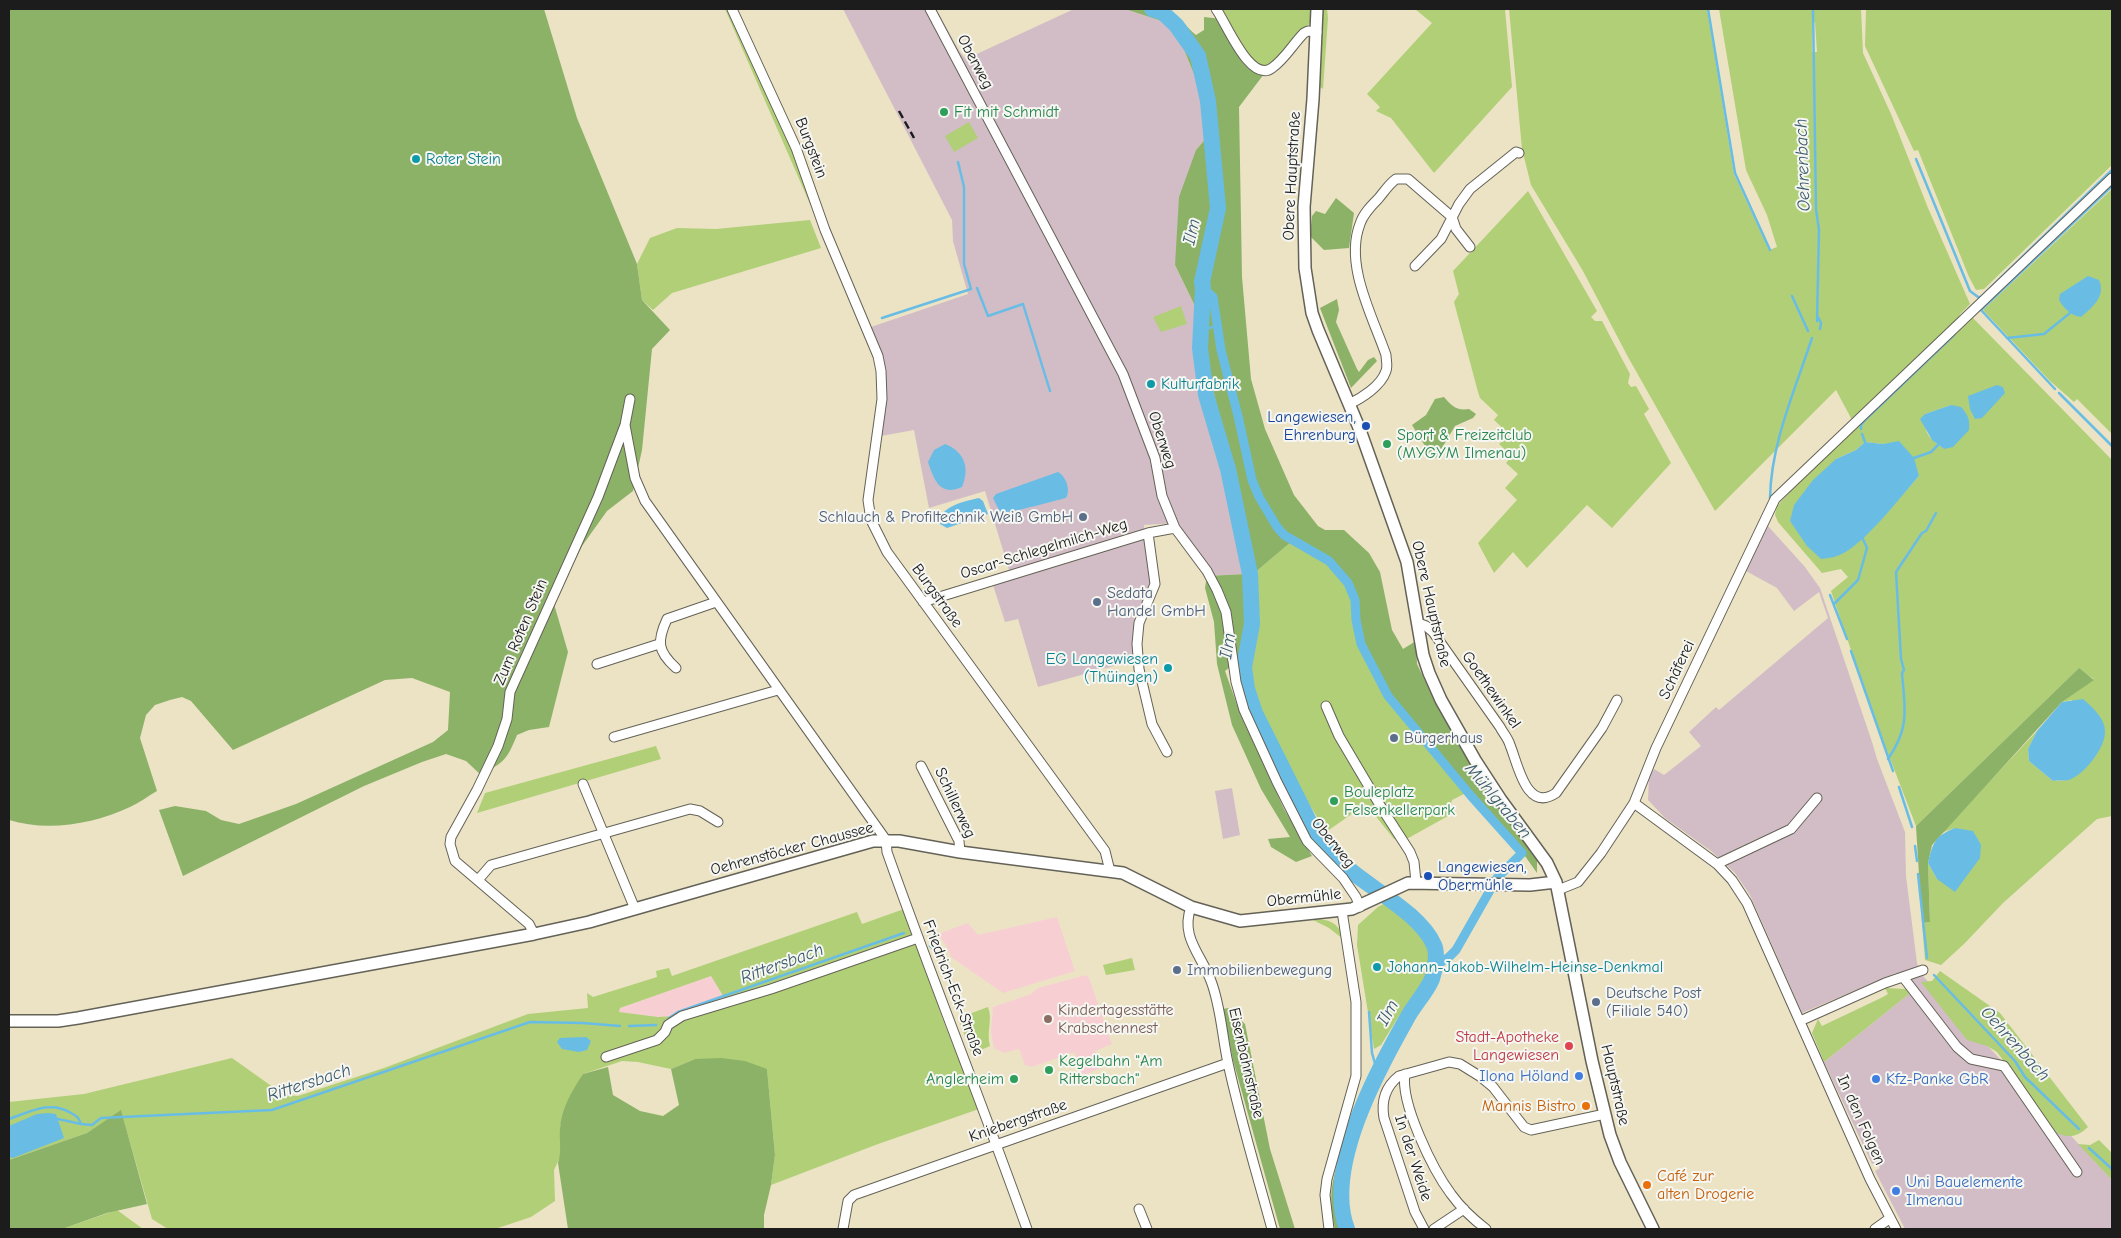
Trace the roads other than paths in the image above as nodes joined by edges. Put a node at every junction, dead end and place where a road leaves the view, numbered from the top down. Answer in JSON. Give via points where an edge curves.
{"nodes":[{"id":1,"x":732,"y":9,"type":"edge"},
{"id":2,"x":930,"y":9,"type":"edge"},
{"id":3,"x":1216,"y":9,"type":"edge"},
{"id":4,"x":1317,"y":12,"type":"edge"},
{"id":5,"x":1317,"y":32,"type":"junction"},
{"id":6,"x":1519,"y":153,"type":"dead end"},
{"id":7,"x":2112,"y":178,"type":"edge"},
{"id":8,"x":1452,"y":217,"type":"junction"},
{"id":9,"x":1470,"y":247,"type":"dead end"},
{"id":10,"x":1415,"y":266,"type":"dead end"},
{"id":11,"x":856,"y":301,"type":"joint"},
{"id":12,"x":630,"y":400,"type":"dead end"},
{"id":13,"x":1349,"y":404,"type":"junction"},
{"id":14,"x":625,"y":425,"type":"junction"},
{"id":15,"x":1174,"y":528,"type":"junction"},
{"id":16,"x":1148,"y":533,"type":"junction"},
{"id":17,"x":716,"y":602,"type":"junction"},
{"id":18,"x":923,"y":602,"type":"junction"},
{"id":19,"x":1418,"y":623,"type":"junction"},
{"id":20,"x":659,"y":644,"type":"junction"},
{"id":21,"x":598,"y":664,"type":"dead end"},
{"id":22,"x":676,"y":668,"type":"dead end"},
{"id":23,"x":778,"y":690,"type":"junction"},
{"id":24,"x":1617,"y":700,"type":"dead end"},
{"id":25,"x":1326,"y":706,"type":"dead end"},
{"id":26,"x":614,"y":736,"type":"dead end"},
{"id":27,"x":1167,"y":752,"type":"dead end"},
{"id":28,"x":921,"y":766,"type":"dead end"},
{"id":29,"x":583,"y":784,"type":"dead end"},
{"id":30,"x":1817,"y":798,"type":"dead end"},
{"id":31,"x":1634,"y":803,"type":"junction"},
{"id":32,"x":718,"y":822,"type":"dead end"},
{"id":33,"x":605,"y":834,"type":"junction"},
{"id":34,"x":886,"y":840,"type":"junction"},
{"id":35,"x":960,"y":852,"type":"junction"},
{"id":36,"x":1717,"y":864,"type":"junction"},
{"id":37,"x":1110,"y":871,"type":"junction"},
{"id":38,"x":478,"y":880,"type":"junction"},
{"id":39,"x":1416,"y":882,"type":"junction"},
{"id":40,"x":1557,"y":886,"type":"junction"},
{"id":41,"x":1191,"y":907,"type":"junction"},
{"id":42,"x":1360,"y":907,"type":"junction"},
{"id":43,"x":635,"y":909,"type":"junction"},
{"id":44,"x":1342,"y":911,"type":"junction"},
{"id":45,"x":1221,"y":917,"type":"joint"},
{"id":46,"x":534,"y":934,"type":"junction"},
{"id":47,"x":918,"y":938,"type":"junction"},
{"id":48,"x":1923,"y":970,"type":"dead end"},
{"id":49,"x":1903,"y":977,"type":"junction"},
{"id":50,"x":9,"y":1021,"type":"edge"},
{"id":51,"x":1800,"y":1021,"type":"junction"},
{"id":52,"x":606,"y":1057,"type":"dead end"},
{"id":53,"x":1228,"y":1063,"type":"junction"},
{"id":54,"x":1405,"y":1074,"type":"junction"},
{"id":55,"x":1605,"y":1114,"type":"junction"},
{"id":56,"x":996,"y":1144,"type":"junction"},
{"id":57,"x":2077,"y":1172,"type":"dead end"},
{"id":58,"x":1139,"y":1209,"type":"dead end"},
{"id":59,"x":1464,"y":1209,"type":"junction"},
{"id":60,"x":1889,"y":1219,"type":"junction"},
{"id":61,"x":844,"y":1229,"type":"edge"},
{"id":62,"x":1027,"y":1229,"type":"edge"},
{"id":63,"x":1147,"y":1229,"type":"edge"},
{"id":64,"x":1272,"y":1229,"type":"edge"},
{"id":65,"x":1329,"y":1229,"type":"edge"},
{"id":66,"x":1424,"y":1229,"type":"edge"},
{"id":67,"x":1434,"y":1229,"type":"edge"},
{"id":68,"x":1486,"y":1229,"type":"edge"},
{"id":69,"x":1653,"y":1229,"type":"edge"},
{"id":70,"x":1875,"y":1229,"type":"edge"},
{"id":71,"x":1896,"y":1229,"type":"edge"}],
"edges":[{"from":1,"to":11,"type":"street","name":"Burgstein","via":[[796,148],[824,230]]},
{"from":2,"to":15,"type":"street","name":"Oberweg","via":[[1123,374],[1155,458],[1162,496]]},
{"from":3,"to":5,"type":"street","via":[[1245,58],[1261,71],[1272,68],[1304,33]]},
{"from":4,"to":5,"type":"street","name":"Obere Hauptstraße"},
{"from":5,"to":13,"type":"street","name":"Obere Hauptstraße","via":[[1304,207],[1305,268],[1312,313]]},
{"from":6,"to":8,"type":"street","via":[[1516,152],[1479,181]]},
{"from":7,"to":31,"type":"street","name":"Schäferei","via":[[1776,499],[1653,756]]},
{"from":8,"to":9,"type":"street","via":[[1456,229]]},
{"from":8,"to":10,"type":"street","via":[[1441,239]]},
{"from":8,"to":13,"type":"street","via":[[1408,178],[1402,177],[1392,182],[1363,216],[1357,239],[1357,272],[1387,366],[1383,377],[1370,391]]},
{"from":11,"to":18,"type":"street","name":"Burgstraße","via":[[881,371],[882,399],[868,510],[887,552]]},
{"from":12,"to":14,"type":"street","name":"Zum Roten Stein"},
{"from":13,"to":19,"type":"street","name":"Obere Hauptstraße","via":[[1407,562]]},
{"from":14,"to":17,"type":"street","name":"Zum Roten Stein","via":[[639,490]]},
{"from":14,"to":38,"type":"street","name":"Zum Roten Stein","via":[[598,497],[510,692],[507,719],[498,746],[450,837],[455,861]]},
{"from":15,"to":16,"type":"street","name":"Oscar-Schlegelmilch-Weg"},
{"from":15,"to":42,"type":"street","name":"Oberweg","via":[[1218,590],[1226,612],[1236,682],[1244,710],[1276,782],[1307,841],[1343,878]]},
{"from":16,"to":18,"type":"street","name":"Oscar-Schlegelmilch-Weg"},
{"from":16,"to":27,"type":"street","via":[[1155,584],[1139,623],[1139,669],[1152,724]]},
{"from":17,"to":20,"type":"street","via":[[666,618]]},
{"from":17,"to":23,"type":"street","name":"Zum Roten Stein"},
{"from":18,"to":37,"type":"street","name":"Burgstraße","via":[[1105,852]]},
{"from":19,"to":24,"type":"street","name":"Goethewinkel","via":[[1433,632],[1500,727],[1524,783],[1534,795],[1548,798],[1556,793],[1602,728]]},
{"from":19,"to":40,"type":"street","name":"Obere Hauptstraße","via":[[1423,655],[1441,700],[1481,770],[1547,863]]},
{"from":20,"to":21,"type":"street"},
{"from":20,"to":22,"type":"street"},
{"from":23,"to":26,"type":"street"},
{"from":23,"to":34,"type":"street","name":"Zum Roten Stein"},
{"from":25,"to":39,"type":"street","via":[[1339,736],[1410,852]]},
{"from":28,"to":35,"type":"street","name":"Schillerweg","via":[[959,841]]},
{"from":29,"to":33,"type":"street"},
{"from":30,"to":36,"type":"street","via":[[1791,829]]},
{"from":31,"to":36,"type":"street","name":"In den Folgen"},
{"from":31,"to":40,"type":"street","name":"Schäferei","via":[[1578,882],[1570,887]]},
{"from":32,"to":33,"type":"street","via":[[690,809]]},
{"from":33,"to":38,"type":"street","via":[[492,866]]},
{"from":33,"to":43,"type":"street"},
{"from":34,"to":35,"type":"street","name":"Oehrenstöcker Chaussee"},
{"from":34,"to":43,"type":"street","name":"Oehrenstöcker Chaussee"},
{"from":34,"to":47,"type":"street","name":"Friedrich-Eck-Straße","via":[[887,852]]},
{"from":35,"to":37,"type":"street","name":"Oehrenstöcker Chaussee"},
{"from":36,"to":51,"type":"street","name":"In den Folgen","via":[[1747,903]]},
{"from":37,"to":41,"type":"street","name":"Oehrenstöcker Chaussee","via":[[1130,875]]},
{"from":38,"to":46,"type":"street","name":"Zum Roten Stein","via":[[529,924]]},
{"from":39,"to":40,"type":"street","name":"Obermühle"},
{"from":39,"to":42,"type":"street","name":"Obermühle"},
{"from":40,"to":55,"type":"street","name":"Hauptstraße"},
{"from":41,"to":45,"type":"street","name":"Oehrenstöcker Chaussee"},
{"from":41,"to":53,"type":"street","name":"Eisenbahnstraße","via":[[1187,932],[1211,981]]},
{"from":42,"to":44,"type":"street","name":"Obermühle"},
{"from":43,"to":46,"type":"street","name":"Oehrenstöcker Chaussee"},
{"from":44,"to":45,"type":"street","name":"Obermühle","via":[[1240,921]]},
{"from":44,"to":65,"type":"street","via":[[1356,1002],[1356,1076],[1327,1179]]},
{"from":46,"to":50,"type":"street","name":"Oehrenstöcker Chaussee","via":[[78,1018]]},
{"from":47,"to":52,"type":"street","via":[[682,1016],[668,1025],[658,1040]]},
{"from":47,"to":56,"type":"street","name":"Friedrich-Eck-Straße"},
{"from":48,"to":49,"type":"street"},
{"from":49,"to":51,"type":"street"},
{"from":49,"to":57,"type":"street","via":[[1957,1048],[1970,1059],[2004,1066]]},
{"from":51,"to":60,"type":"street","name":"In den Folgen"},
{"from":53,"to":56,"type":"street","name":"Kniebergstraße"},
{"from":53,"to":64,"type":"street","name":"Eisenbahnstraße"},
{"from":54,"to":55,"type":"street","via":[[1449,1062],[1460,1064],[1493,1087],[1527,1129]]},
{"from":54,"to":59,"type":"street","via":[[1406,1101],[1415,1124],[1440,1176]]},
{"from":54,"to":66,"type":"street","name":"In der Weide","via":[[1388,1088],[1382,1108],[1402,1177]]},
{"from":55,"to":69,"type":"street","name":"Hauptstraße","via":[[1620,1162]]},
{"from":56,"to":61,"type":"street","name":"Kniebergstraße","via":[[854,1195],[848,1201]]},
{"from":56,"to":62,"type":"street","name":"Friedrich-Eck-Straße"},
{"from":58,"to":63,"type":"street"},
{"from":59,"to":67,"type":"street"},
{"from":59,"to":68,"type":"street"},
{"from":60,"to":70,"type":"street"},
{"from":60,"to":71,"type":"street","name":"In den Folgen"}]}
